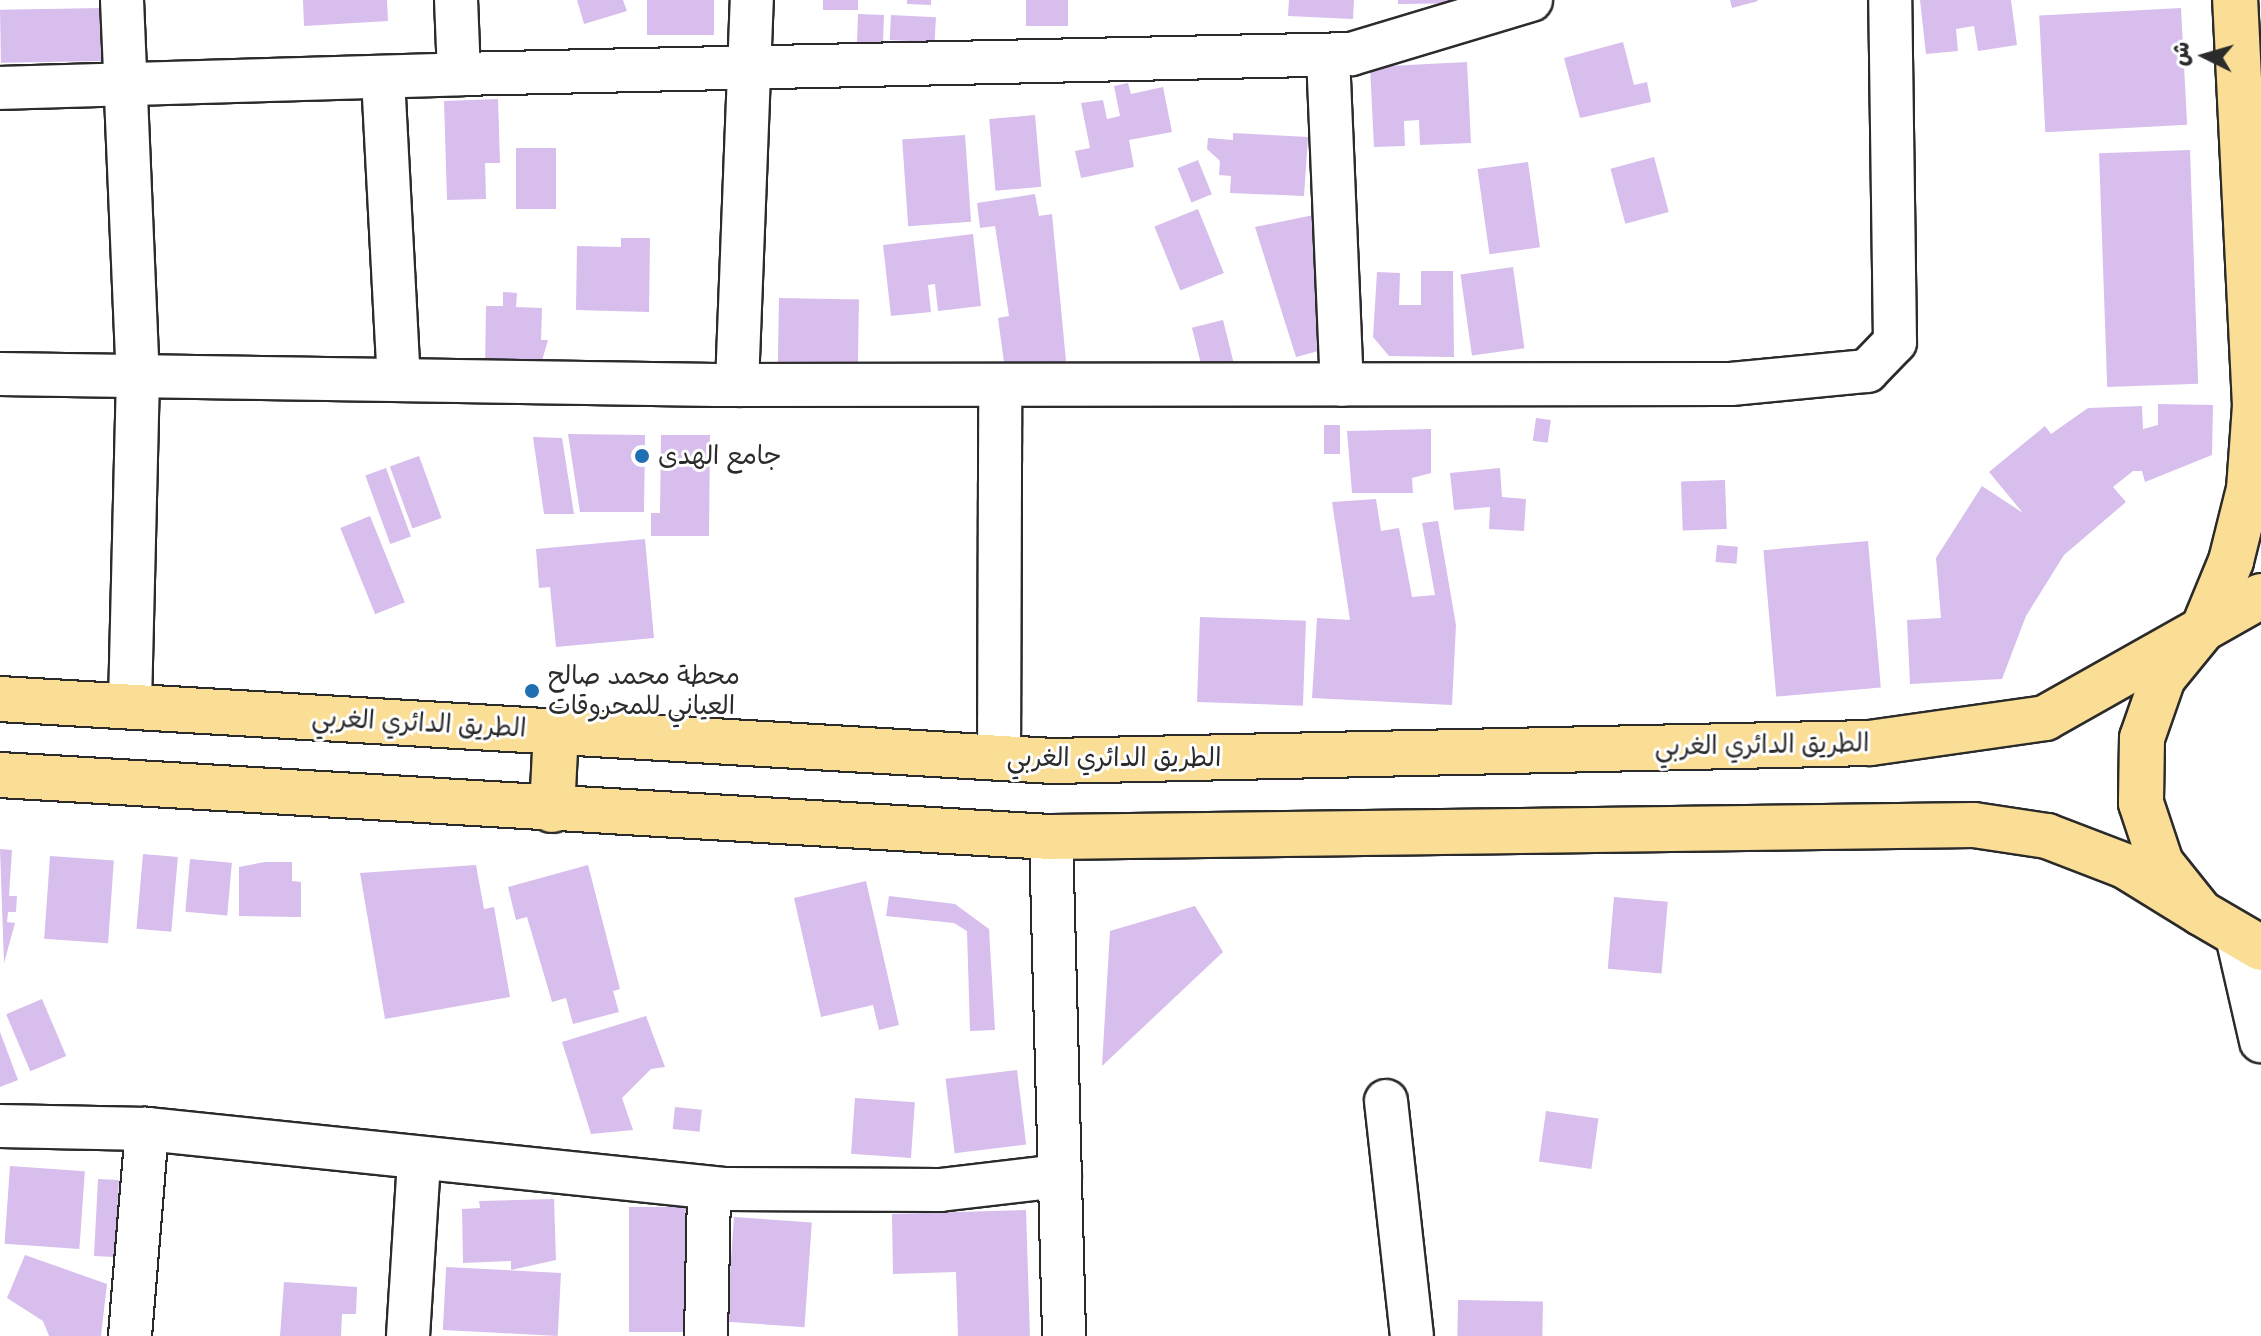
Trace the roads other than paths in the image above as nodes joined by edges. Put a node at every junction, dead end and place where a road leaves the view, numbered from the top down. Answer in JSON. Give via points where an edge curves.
{"nodes":[{"id":1,"x":122,"y":0,"type":"edge"},
{"id":2,"x":456,"y":0,"type":"edge"},
{"id":3,"x":752,"y":0,"type":"edge"},
{"id":4,"x":1531,"y":0,"type":"edge"},
{"id":5,"x":1890,"y":0,"type":"edge"},
{"id":6,"x":2235,"y":0,"type":"edge"},
{"id":7,"x":1328,"y":55,"type":"junction"},
{"id":8,"x":753,"y":72,"type":"junction"},
{"id":9,"x":459,"y":74,"type":"junction"},
{"id":10,"x":383,"y":78,"type":"junction"},
{"id":11,"x":0,"y":88,"type":"edge"},
{"id":12,"x":126,"y":88,"type":"junction"},
{"id":13,"x":0,"y":374,"type":"edge"},
{"id":14,"x":138,"y":376,"type":"junction"},
{"id":15,"x":399,"y":380,"type":"junction"},
{"id":16,"x":737,"y":385,"type":"junction"},
{"id":17,"x":1000,"y":385,"type":"junction"},
{"id":18,"x":1342,"y":385,"type":"junction"},
{"id":19,"x":2261,"y":596,"type":"edge"},
{"id":20,"x":2203,"y":629,"type":"junction"},
{"id":21,"x":0,"y":699,"type":"edge"},
{"id":22,"x":130,"y":706,"type":"junction"},
{"id":23,"x":556,"y":731,"type":"junction"},
{"id":24,"x":999,"y":759,"type":"junction"},
{"id":25,"x":0,"y":775,"type":"edge"},
{"id":26,"x":552,"y":810,"type":"junction"},
{"id":27,"x":1051,"y":837,"type":"junction"},
{"id":28,"x":2201,"y":913,"type":"junction"},
{"id":29,"x":2249,"y":942,"type":"edge"},
{"id":30,"x":2261,"y":1041,"type":"edge"},
{"id":31,"x":1386,"y":1101,"type":"dead end"},
{"id":32,"x":0,"y":1126,"type":"edge"},
{"id":33,"x":147,"y":1129,"type":"junction"},
{"id":34,"x":419,"y":1161,"type":"junction"},
{"id":35,"x":1060,"y":1176,"type":"junction"},
{"id":36,"x":709,"y":1188,"type":"junction"},
{"id":37,"x":130,"y":1336,"type":"edge"},
{"id":38,"x":408,"y":1336,"type":"edge"},
{"id":39,"x":706,"y":1336,"type":"edge"},
{"id":40,"x":1064,"y":1336,"type":"edge"},
{"id":41,"x":1412,"y":1336,"type":"edge"}],
"edges":[{"from":1,"to":12,"type":"street"},
{"from":2,"to":9,"type":"street"},
{"from":3,"to":8,"type":"street"},
{"from":4,"to":7,"type":"street"},
{"from":5,"to":18,"type":"street","via":[[1895,342],[1867,371],[1731,384]]},
{"from":6,"to":20,"type":"main road","via":[[2255,406],[2249,489]]},
{"from":7,"to":8,"type":"street"},
{"from":7,"to":18,"type":"street"},
{"from":8,"to":9,"type":"street"},
{"from":8,"to":16,"type":"street"},
{"from":9,"to":10,"type":"street"},
{"from":10,"to":12,"type":"street"},
{"from":10,"to":15,"type":"street"},
{"from":11,"to":12,"type":"street"},
{"from":12,"to":14,"type":"street"},
{"from":13,"to":14,"type":"street"},
{"from":14,"to":15,"type":"street"},
{"from":14,"to":22,"type":"street"},
{"from":15,"to":16,"type":"street"},
{"from":16,"to":17,"type":"street"},
{"from":17,"to":18,"type":"street"},
{"from":17,"to":24,"type":"street"},
{"from":19,"to":20,"type":"main road","name":"الطريق الدائري الغربي"},
{"from":20,"to":24,"type":"main road","name":"الطريق الدائري الغربي","via":[[2045,718],[1966,734],[1870,743]]},
{"from":20,"to":28,"type":"main road","via":[[2163,678],[2142,738],[2141,803],[2161,863]]},
{"from":21,"to":22,"type":"main road","name":"الطريق الدائري الغربي"},
{"from":22,"to":23,"type":"main road","name":"الطريق الدائري الغربي"},
{"from":23,"to":24,"type":"main road","name":"الطريق الدائري الغربي"},
{"from":23,"to":26,"type":"main road"},
{"from":25,"to":26,"type":"main road"},
{"from":26,"to":27,"type":"main road"},
{"from":27,"to":28,"type":"main road","via":[[1974,825],[2047,836],[2125,866]]},
{"from":27,"to":35,"type":"street"},
{"from":28,"to":29,"type":"main road"},
{"from":29,"to":30,"type":"street"},
{"from":31,"to":41,"type":"street"},
{"from":32,"to":33,"type":"street"},
{"from":33,"to":34,"type":"street"},
{"from":33,"to":37,"type":"street"},
{"from":34,"to":36,"type":"street"},
{"from":34,"to":38,"type":"street"},
{"from":35,"to":36,"type":"street","via":[[940,1190]]},
{"from":35,"to":40,"type":"street"},
{"from":36,"to":39,"type":"street"}]}
